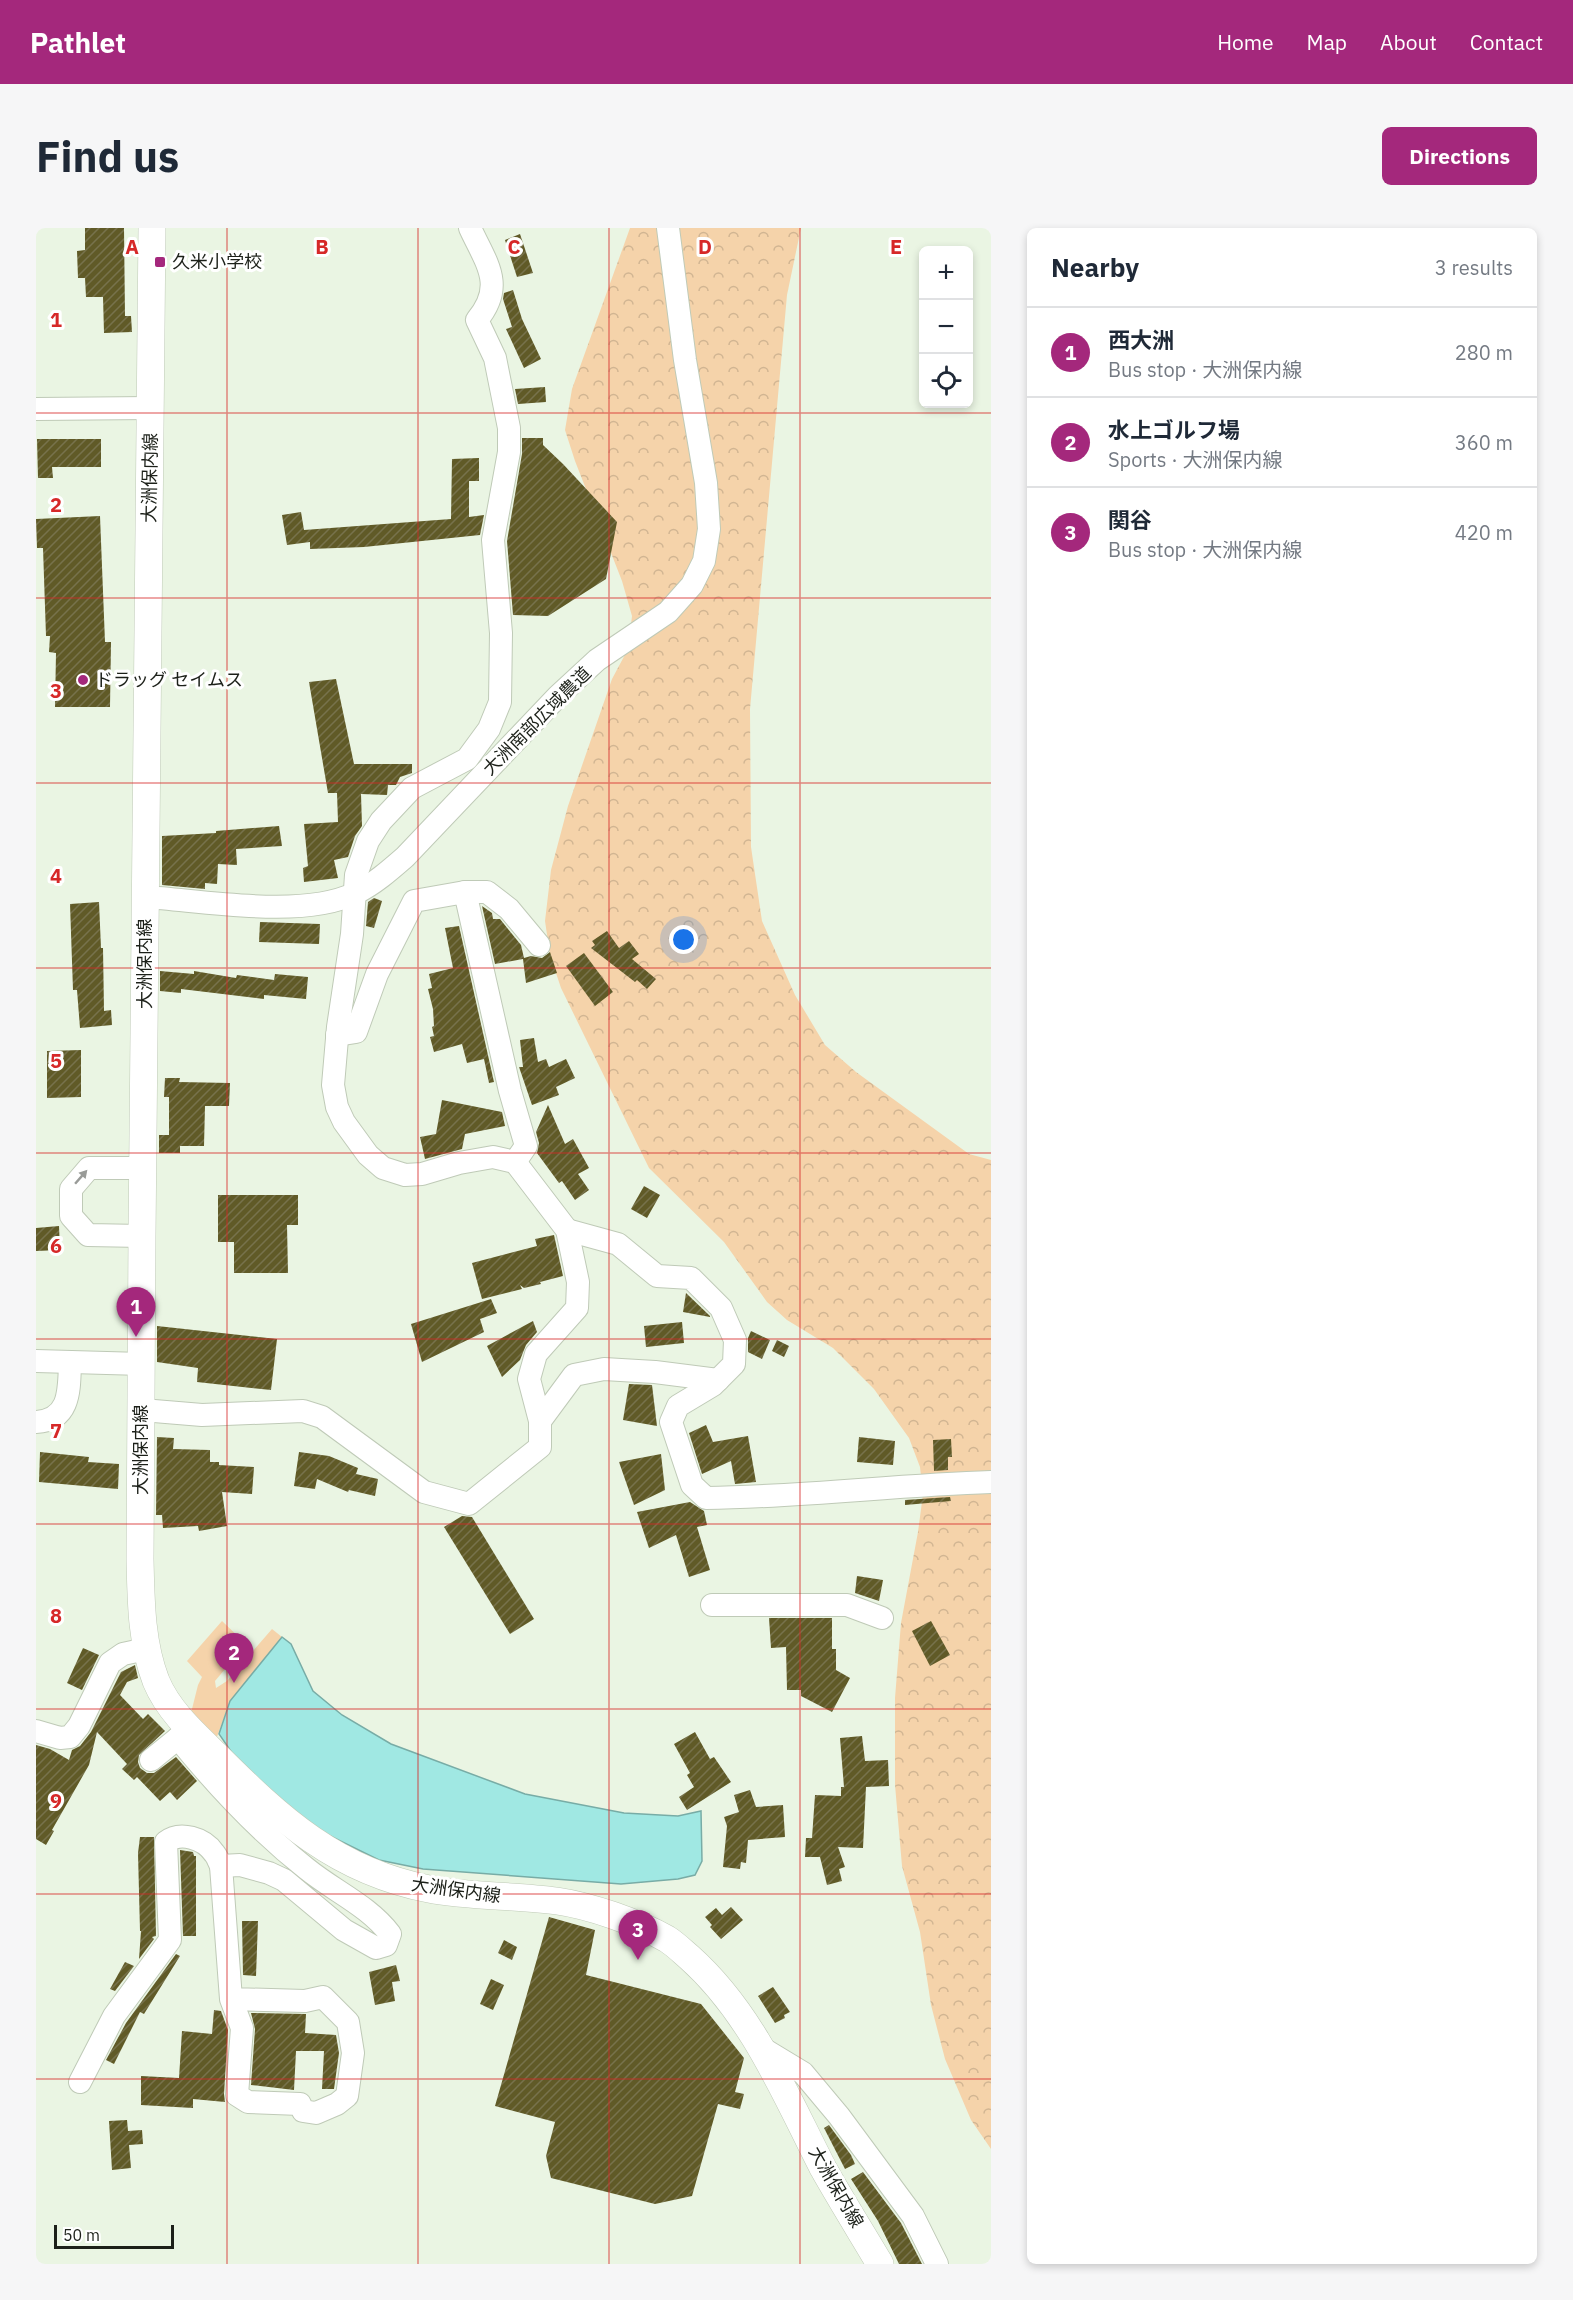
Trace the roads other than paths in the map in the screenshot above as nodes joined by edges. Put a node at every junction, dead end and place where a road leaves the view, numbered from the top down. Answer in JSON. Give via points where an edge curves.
{"nodes":[{"id":1,"x":152,"y":228,"type":"edge"},
{"id":2,"x":470,"y":228,"type":"edge"},
{"id":3,"x":668,"y":228,"type":"edge"},
{"id":4,"x":151,"y":408,"type":"junction"},
{"id":5,"x":36,"y":409,"type":"edge"},
{"id":6,"x":465,"y":892,"type":"junction"},
{"id":7,"x":355,"y":893,"type":"junction"},
{"id":8,"x":146,"y":897,"type":"junction"},
{"id":9,"x":539,"y":945,"type":"dead end"},
{"id":10,"x":337,"y":1035,"type":"junction"},
{"id":11,"x":515,"y":1162,"type":"junction"},
{"id":12,"x":144,"y":1168,"type":"junction"},
{"id":13,"x":567,"y":1230,"type":"junction"},
{"id":14,"x":141,"y":1236,"type":"junction"},
{"id":15,"x":36,"y":1361,"type":"edge"},
{"id":16,"x":70,"y":1362,"type":"junction"},
{"id":17,"x":142,"y":1364,"type":"junction"},
{"id":18,"x":718,"y":1380,"type":"junction"},
{"id":19,"x":142,"y":1410,"type":"junction"},
{"id":20,"x":540,"y":1421,"type":"junction"},
{"id":21,"x":36,"y":1422,"type":"edge"},
{"id":22,"x":991,"y":1482,"type":"edge"},
{"id":23,"x":712,"y":1605,"type":"dead end"},
{"id":24,"x":882,"y":1618,"type":"dead end"},
{"id":25,"x":146,"y":1649,"type":"junction"},
{"id":26,"x":36,"y":1731,"type":"edge"},
{"id":27,"x":183,"y":1733,"type":"junction"},
{"id":28,"x":151,"y":1760,"type":"dead end"},
{"id":29,"x":221,"y":1866,"type":"junction"},
{"id":30,"x":231,"y":1999,"type":"junction"},
{"id":31,"x":760,"y":2047,"type":"junction"},
{"id":32,"x":80,"y":2082,"type":"dead end"},
{"id":33,"x":880,"y":2264,"type":"edge"},
{"id":34,"x":937,"y":2264,"type":"edge"}],
"edges":[{"from":1,"to":4,"type":"main road","name":"大洲保内線"},
{"from":2,"to":7,"type":"street","via":[[490,272],[493,288],[489,306],[477,320],[495,358],[509,428],[493,540],[501,633],[500,702],[489,729],[467,759],[412,788],[381,821],[368,841],[356,875]]},
{"from":3,"to":7,"type":"street","name":"大洲南部広域農道","via":[[706,483],[709,529],[704,561],[692,585],[668,612],[573,681],[405,857]]},
{"from":4,"to":5,"type":"street"},
{"from":4,"to":8,"type":"main road","name":"大洲保内線"},
{"from":6,"to":9,"type":"street","via":[[487,892],[509,909]]},
{"from":6,"to":10,"type":"street","via":[[414,901],[377,974],[356,1032]]},
{"from":6,"to":11,"type":"street","via":[[526,1146]]},
{"from":7,"to":8,"type":"street","name":"大洲南部広域農道","via":[[328,903],[273,907]]},
{"from":7,"to":10,"type":"street"},
{"from":8,"to":12,"type":"main road","name":"大洲保内線"},
{"from":10,"to":11,"type":"street","via":[[333,1085],[337,1107],[368,1155],[383,1168],[405,1175],[492,1157]]},
{"from":11,"to":13,"type":"street"},
{"from":12,"to":14,"type":"main road","name":"大洲保内線"},
{"from":14,"to":12,"type":"street","one_way":true,"via":[[88,1235],[71,1216],[71,1189],[89,1168]]},
{"from":13,"to":18,"type":"street","via":[[618,1244],[657,1276],[691,1278],[721,1308],[735,1340],[734,1364]]},
{"from":13,"to":20,"type":"street","via":[[578,1282],[577,1308],[536,1354],[529,1379]]},
{"from":14,"to":17,"type":"main road","name":"大洲保内線"},
{"from":15,"to":16,"type":"street"},
{"from":16,"to":17,"type":"street"},
{"from":16,"to":21,"type":"street","via":[[69,1394],[62,1410],[48,1421]]},
{"from":17,"to":19,"type":"main road","name":"大洲保内線"},
{"from":18,"to":20,"type":"street","via":[[604,1369],[574,1375]]},
{"from":18,"to":22,"type":"street","via":[[678,1406],[670,1422],[692,1485],[706,1498]]},
{"from":19,"to":20,"type":"street","via":[[202,1415],[303,1411],[322,1417],[423,1492],[469,1504],[540,1448]]},
{"from":19,"to":25,"type":"main road","name":"大洲保内線","via":[[141,1570]]},
{"from":23,"to":24,"type":"street","via":[[847,1605]]},
{"from":25,"to":26,"type":"street","via":[[123,1654],[111,1663],[70,1737]]},
{"from":25,"to":27,"type":"main road","name":"大洲保内線","via":[[156,1682]]},
{"from":27,"to":28,"type":"street"},
{"from":27,"to":29,"type":"street","via":[[230,1797],[281,1847],[380,1921],[390,1934],[386,1945],[376,1948],[344,1930],[284,1880],[240,1865]]},
{"from":27,"to":31,"type":"main road","name":"大洲保内線","via":[[304,1836],[386,1879],[430,1890],[558,1901],[606,1912],[669,1940],[711,1977]]},
{"from":29,"to":30,"type":"street"},
{"from":29,"to":32,"type":"street","via":[[214,1851],[192,1837],[173,1836],[166,1842],[170,1940],[114,2016]]},
{"from":30,"to":30,"type":"street","via":[[242,2028],[237,2096],[248,2102],[300,2104],[303,2111],[316,2113],[346,2096],[353,2053],[348,2022],[323,1996],[305,2001]]},
{"from":31,"to":33,"type":"main road","name":"大洲保内線"},
{"from":31,"to":34,"type":"street","via":[[802,2073],[839,2116],[913,2216]]}]}
